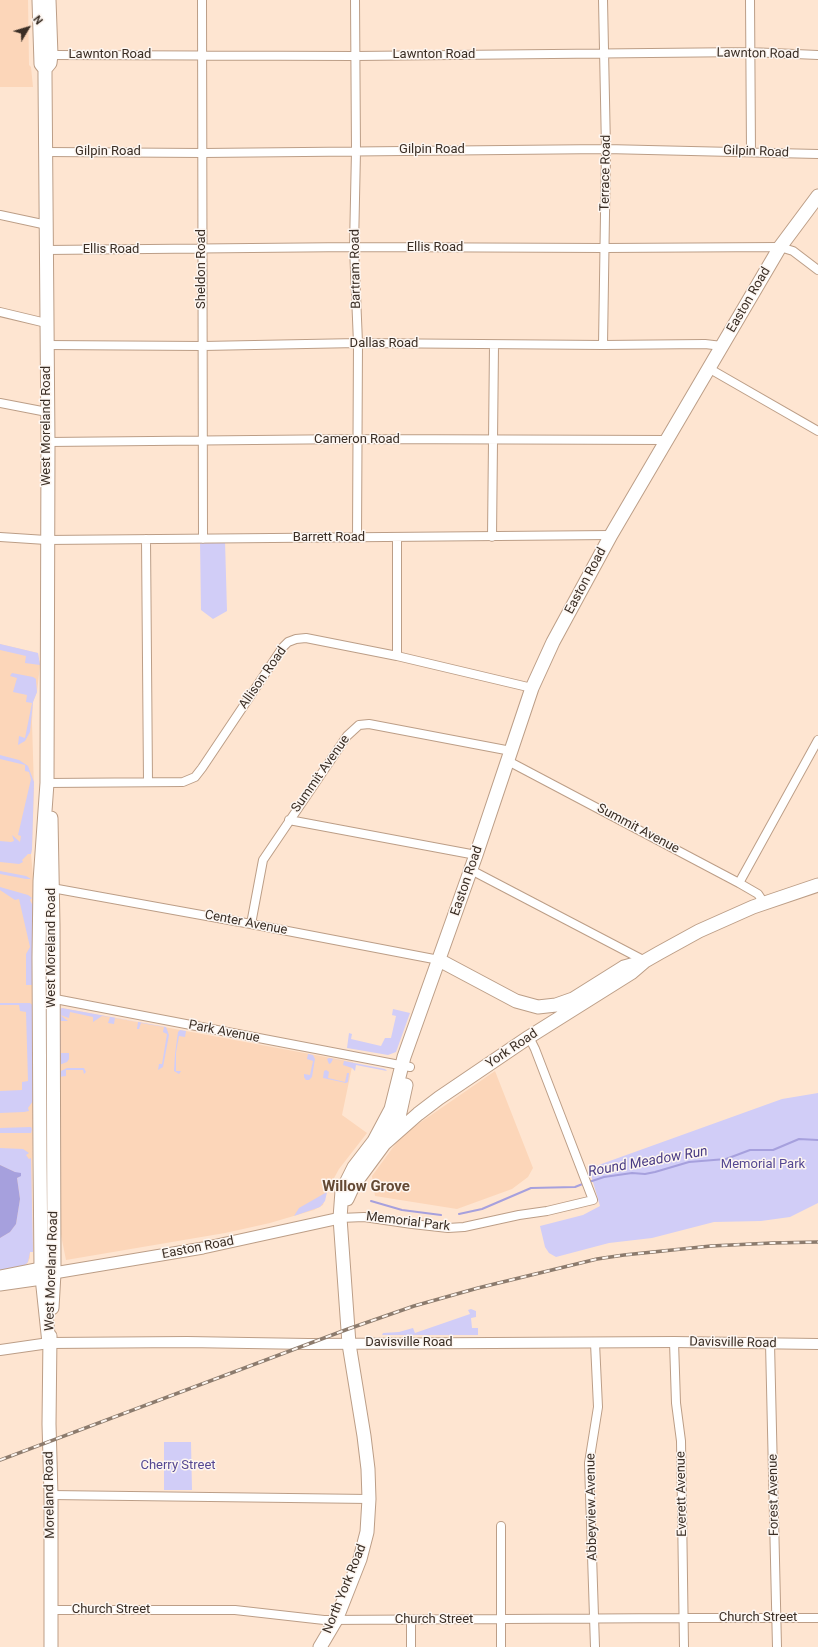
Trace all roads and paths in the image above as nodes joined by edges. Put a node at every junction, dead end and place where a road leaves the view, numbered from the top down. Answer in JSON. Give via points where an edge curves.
{"nodes":[{"id":1,"x":39,"y":0,"type":"edge"},
{"id":2,"x":49,"y":0,"type":"edge"},
{"id":3,"x":202,"y":0,"type":"edge"},
{"id":4,"x":355,"y":0,"type":"edge"},
{"id":5,"x":603,"y":0,"type":"edge"},
{"id":6,"x":750,"y":0,"type":"edge"},
{"id":7,"x":749,"y":52,"type":"junction"},
{"id":8,"x":605,"y":54,"type":"junction"},
{"id":9,"x":51,"y":55,"type":"junction"},
{"id":10,"x":202,"y":55,"type":"junction"},
{"id":11,"x":818,"y":55,"type":"edge"},
{"id":12,"x":355,"y":56,"type":"junction"},
{"id":13,"x":45,"y":69,"type":"junction"},
{"id":14,"x":606,"y":149,"type":"junction"},
{"id":15,"x":356,"y":151,"type":"junction"},
{"id":16,"x":46,"y":152,"type":"junction"},
{"id":17,"x":751,"y":152,"type":"junction"},
{"id":18,"x":203,"y":153,"type":"junction"},
{"id":19,"x":818,"y":154,"type":"edge"},
{"id":20,"x":818,"y":196,"type":"edge"},
{"id":21,"x":0,"y":215,"type":"edge"},
{"id":22,"x":47,"y":225,"type":"junction"},
{"id":23,"x":354,"y":247,"type":"junction"},
{"id":24,"x":780,"y":247,"type":"junction"},
{"id":25,"x":605,"y":248,"type":"junction"},
{"id":26,"x":202,"y":249,"type":"junction"},
{"id":27,"x":46,"y":250,"type":"junction"},
{"id":28,"x":818,"y":270,"type":"edge"},
{"id":29,"x":0,"y":312,"type":"edge"},
{"id":30,"x":46,"y":323,"type":"junction"},
{"id":31,"x":358,"y":343,"type":"junction"},
{"id":32,"x":46,"y":345,"type":"junction"},
{"id":33,"x":494,"y":345,"type":"junction"},
{"id":34,"x":603,"y":345,"type":"junction"},
{"id":35,"x":203,"y":346,"type":"junction"},
{"id":36,"x":722,"y":346,"type":"junction"},
{"id":37,"x":710,"y":369,"type":"junction"},
{"id":38,"x":0,"y":403,"type":"edge"},
{"id":39,"x":47,"y":412,"type":"junction"},
{"id":40,"x":818,"y":431,"type":"edge"},
{"id":41,"x":356,"y":439,"type":"junction"},
{"id":42,"x":494,"y":440,"type":"junction"},
{"id":43,"x":667,"y":440,"type":"junction"},
{"id":44,"x":48,"y":442,"type":"junction"},
{"id":45,"x":204,"y":442,"type":"junction"},
{"id":46,"x":611,"y":535,"type":"junction"},
{"id":47,"x":0,"y":537,"type":"edge"},
{"id":48,"x":492,"y":537,"type":"junction"},
{"id":49,"x":357,"y":538,"type":"junction"},
{"id":50,"x":397,"y":538,"type":"junction"},
{"id":51,"x":203,"y":539,"type":"junction"},
{"id":52,"x":46,"y":540,"type":"junction"},
{"id":53,"x":146,"y":540,"type":"junction"},
{"id":54,"x":397,"y":656,"type":"junction"},
{"id":55,"x":532,"y":688,"type":"junction"},
{"id":56,"x":818,"y":740,"type":"edge"},
{"id":57,"x":509,"y":756,"type":"junction"},
{"id":58,"x":148,"y":782,"type":"junction"},
{"id":59,"x":47,"y":783,"type":"junction"},
{"id":60,"x":289,"y":820,"type":"junction"},
{"id":61,"x":476,"y":855,"type":"junction"},
{"id":62,"x":470,"y":870,"type":"junction"},
{"id":63,"x":739,"y":883,"type":"junction"},
{"id":64,"x":818,"y":885,"type":"edge"},
{"id":65,"x":52,"y":888,"type":"junction"},
{"id":66,"x":764,"y":903,"type":"junction"},
{"id":67,"x":251,"y":924,"type":"junction"},
{"id":68,"x":439,"y":960,"type":"junction"},
{"id":69,"x":645,"y":961,"type":"junction"},
{"id":70,"x":46,"y":998,"type":"junction"},
{"id":71,"x":528,"y":1037,"type":"junction"},
{"id":72,"x":406,"y":1066,"type":"junction"},
{"id":73,"x":384,"y":1144,"type":"junction"},
{"id":74,"x":340,"y":1218,"type":"junction"},
{"id":75,"x":46,"y":1273,"type":"junction"},
{"id":76,"x":0,"y":1276,"type":"edge"},
{"id":77,"x":0,"y":1285,"type":"edge"},
{"id":78,"x":674,"y":1342,"type":"junction"},
{"id":79,"x":49,"y":1343,"type":"junction"},
{"id":80,"x":595,"y":1343,"type":"junction"},
{"id":81,"x":770,"y":1343,"type":"junction"},
{"id":82,"x":349,"y":1344,"type":"junction"},
{"id":83,"x":818,"y":1344,"type":"edge"},
{"id":84,"x":0,"y":1350,"type":"edge"},
{"id":85,"x":51,"y":1495,"type":"junction"},
{"id":86,"x":369,"y":1499,"type":"junction"},
{"id":87,"x":501,"y":1526,"type":"dead end"},
{"id":88,"x":51,"y":1610,"type":"junction"},
{"id":89,"x":684,"y":1618,"type":"junction"},
{"id":90,"x":818,"y":1618,"type":"edge"},
{"id":91,"x":594,"y":1619,"type":"junction"},
{"id":92,"x":777,"y":1619,"type":"junction"},
{"id":93,"x":336,"y":1620,"type":"junction"},
{"id":94,"x":411,"y":1620,"type":"junction"},
{"id":95,"x":501,"y":1620,"type":"junction"},
{"id":96,"x":51,"y":1647,"type":"edge"},
{"id":97,"x":320,"y":1647,"type":"edge"},
{"id":98,"x":412,"y":1647,"type":"edge"},
{"id":99,"x":501,"y":1647,"type":"edge"},
{"id":100,"x":595,"y":1647,"type":"edge"},
{"id":101,"x":684,"y":1647,"type":"edge"},
{"id":102,"x":777,"y":1647,"type":"edge"}],
"edges":[{"from":1,"to":13,"type":"main road","name":"West Moreland Road","via":[[41,64]]},
{"from":2,"to":9,"type":"main road","name":"West Moreland Road"},
{"from":3,"to":10,"type":"street","name":"Sheldon Road"},
{"from":4,"to":12,"type":"street","name":"Bartram Road"},
{"from":5,"to":8,"type":"street","name":"Terrace Road"},
{"from":6,"to":7,"type":"street"},
{"from":7,"to":8,"type":"street","name":"Lawnton Road"},
{"from":7,"to":11,"type":"street","name":"Lawnton Road"},
{"from":7,"to":17,"type":"street"},
{"from":8,"to":12,"type":"street","name":"Lawnton Road"},
{"from":8,"to":14,"type":"street","name":"Terrace Road"},
{"from":9,"to":10,"type":"street","name":"Lawnton Road"},
{"from":9,"to":13,"type":"main road","name":"West Moreland Road","via":[[50,63]]},
{"from":10,"to":12,"type":"street","name":"Lawnton Road"},
{"from":10,"to":18,"type":"street","name":"Sheldon Road"},
{"from":12,"to":15,"type":"street","name":"Bartram Road"},
{"from":13,"to":16,"type":"main road","name":"West Moreland Road"},
{"from":14,"to":15,"type":"street","name":"Gilpin Road"},
{"from":14,"to":17,"type":"street","name":"Gilpin Road"},
{"from":14,"to":25,"type":"street","name":"Terrace Road"},
{"from":15,"to":18,"type":"street","name":"Gilpin Road"},
{"from":15,"to":23,"type":"street","name":"Bartram Road"},
{"from":16,"to":18,"type":"street","name":"Gilpin Road"},
{"from":16,"to":22,"type":"main road","name":"West Moreland Road"},
{"from":17,"to":19,"type":"street","name":"Gilpin Road"},
{"from":18,"to":26,"type":"street","name":"Sheldon Road"},
{"from":20,"to":24,"type":"main road","name":"Easton Road"},
{"from":21,"to":22,"type":"street"},
{"from":22,"to":27,"type":"main road","name":"West Moreland Road"},
{"from":23,"to":25,"type":"street","name":"Ellis Road"},
{"from":23,"to":26,"type":"street","name":"Ellis Road"},
{"from":23,"to":31,"type":"street","name":"Bartram Road"},
{"from":24,"to":25,"type":"street","name":"Ellis Road"},
{"from":24,"to":28,"type":"street","name":"Ellis Road","via":[[792,251]]},
{"from":24,"to":36,"type":"main road","name":"Easton Road"},
{"from":25,"to":34,"type":"street","name":"Terrace Road"},
{"from":26,"to":27,"type":"street","name":"Ellis Road"},
{"from":26,"to":35,"type":"street","name":"Sheldon Road"},
{"from":27,"to":30,"type":"main road","name":"West Moreland Road"},
{"from":29,"to":30,"type":"street"},
{"from":30,"to":32,"type":"main road","name":"West Moreland Road"},
{"from":31,"to":33,"type":"street","name":"Dallas Road"},
{"from":31,"to":35,"type":"street","name":"Dallas Road"},
{"from":31,"to":41,"type":"street","name":"Bartram Road"},
{"from":32,"to":35,"type":"street","name":"Dallas Road"},
{"from":32,"to":39,"type":"main road","name":"West Moreland Road"},
{"from":33,"to":34,"type":"street","name":"Dallas Road"},
{"from":33,"to":42,"type":"street"},
{"from":34,"to":36,"type":"street","name":"Dallas Road"},
{"from":35,"to":45,"type":"street","name":"Sheldon Road"},
{"from":36,"to":37,"type":"main road","name":"Easton Road"},
{"from":37,"to":40,"type":"street"},
{"from":37,"to":43,"type":"main road","name":"Easton Road"},
{"from":38,"to":39,"type":"street"},
{"from":39,"to":44,"type":"main road","name":"West Moreland Road"},
{"from":41,"to":42,"type":"street","name":"Cameron Road"},
{"from":41,"to":45,"type":"street","name":"Cameron Road"},
{"from":41,"to":49,"type":"street","name":"Bartram Road"},
{"from":42,"to":43,"type":"street","name":"Cameron Road"},
{"from":42,"to":48,"type":"street"},
{"from":43,"to":46,"type":"main road","name":"Easton Road"},
{"from":44,"to":45,"type":"street","name":"Cameron Road"},
{"from":44,"to":52,"type":"main road","name":"West Moreland Road"},
{"from":45,"to":51,"type":"street","name":"Sheldon Road"},
{"from":46,"to":48,"type":"street","name":"Barrett Road"},
{"from":46,"to":55,"type":"main road","name":"Easton Road","via":[[553,642]]},
{"from":47,"to":52,"type":"street","name":"Barrett Road"},
{"from":48,"to":50,"type":"street","name":"Barrett Road"},
{"from":49,"to":50,"type":"street","name":"Barrett Road"},
{"from":49,"to":51,"type":"street","name":"Barrett Road"},
{"from":50,"to":54,"type":"street"},
{"from":51,"to":53,"type":"street","name":"Barrett Road"},
{"from":52,"to":53,"type":"street","name":"Barrett Road"},
{"from":52,"to":59,"type":"main road","name":"West Moreland Road"},
{"from":53,"to":58,"type":"street"},
{"from":54,"to":55,"type":"street","name":"Allison Road"},
{"from":54,"to":58,"type":"street","name":"Allison Road","via":[[306,638],[296,638],[288,642],[195,777],[183,782]]},
{"from":55,"to":57,"type":"main road","name":"Easton Road"},
{"from":56,"to":63,"type":"street"},
{"from":57,"to":60,"type":"street","name":"Summit Avenue","via":[[369,724],[359,725],[347,736]]},
{"from":57,"to":61,"type":"main road","name":"Easton Road"},
{"from":57,"to":63,"type":"street","name":"Summit Avenue","via":[[568,792]]},
{"from":58,"to":59,"type":"street","name":"Allison Road"},
{"from":59,"to":65,"type":"main road","name":"West Moreland Road","via":[[51,812]]},
{"from":59,"to":70,"type":"main road","name":"West Moreland Road","via":[[40,881]]},
{"from":60,"to":61,"type":"street"},
{"from":60,"to":67,"type":"street","name":"Summit Avenue","via":[[263,860]]},
{"from":61,"to":62,"type":"main road","name":"Easton Road"},
{"from":62,"to":68,"type":"main road","name":"Easton Road"},
{"from":62,"to":69,"type":"street"},
{"from":63,"to":66,"type":"street","name":"Summit Avenue","via":[[758,894]]},
{"from":64,"to":66,"type":"main road","name":"York Road"},
{"from":65,"to":67,"type":"street","name":"Center Avenue"},
{"from":65,"to":70,"type":"main road","name":"West Moreland Road"},
{"from":66,"to":69,"type":"main road","name":"York Road","via":[[699,931]]},
{"from":67,"to":68,"type":"street","name":"Center Avenue"},
{"from":68,"to":69,"type":"main road","name":"York Road","via":[[516,1001],[538,1007],[556,1006],[573,999],[624,967]]},
{"from":68,"to":72,"type":"main road","name":"Easton Road","via":[[424,999]]},
{"from":69,"to":71,"type":"main road","name":"York Road","via":[[632,973]]},
{"from":70,"to":72,"type":"street","name":"Park Avenue"},
{"from":70,"to":75,"type":"main road","name":"West Moreland Road"},
{"from":71,"to":73,"type":"main road","name":"York Road","via":[[418,1114]]},
{"from":71,"to":74,"type":"street","name":"Memorial Park","via":[[535,1049],[593,1200],[464,1227],[424,1226],[364,1216]]},
{"from":72,"to":73,"type":"main road","name":"Easton Road","via":[[399,1117]]},
{"from":72,"to":74,"type":"main road","name":"Easton Road","via":[[391,1109],[374,1141],[346,1181],[340,1204]]},
{"from":73,"to":74,"type":"main road","name":"Easton Road","via":[[353,1186]]},
{"from":74,"to":75,"type":"main road","name":"Easton Road","via":[[203,1248]]},
{"from":74,"to":82,"type":"main road"},
{"from":75,"to":76,"type":"main road","name":"Easton Road"},
{"from":75,"to":77,"type":"main road","name":"Easton Road"},
{"from":75,"to":79,"type":"main road","name":"West Moreland Road"},
{"from":78,"to":80,"type":"street","name":"Davisville Road"},
{"from":78,"to":81,"type":"street","name":"Davisville Road"},
{"from":78,"to":89,"type":"street","name":"Everett Avenue","via":[[676,1403],[682,1441]]},
{"from":79,"to":82,"type":"street","name":"Davisville Road"},
{"from":79,"to":84,"type":"street","name":"Davisville Road"},
{"from":79,"to":85,"type":"main road","name":"Moreland Road"},
{"from":80,"to":82,"type":"street","name":"Davisville Road"},
{"from":80,"to":91,"type":"street","name":"Abbeyview Avenue","via":[[598,1407],[589,1463]]},
{"from":81,"to":83,"type":"street","name":"Davisville Road"},
{"from":81,"to":92,"type":"street","name":"Forest Avenue"},
{"from":82,"to":86,"type":"main road","name":"North York Road","via":[[362,1428]]},
{"from":85,"to":86,"type":"street"},
{"from":85,"to":88,"type":"main road","name":"Moreland Road"},
{"from":86,"to":93,"type":"main road","name":"North York Road","via":[[367,1532],[360,1559]]},
{"from":87,"to":95,"type":"street"},
{"from":88,"to":93,"type":"street","name":"Church Street","via":[[235,1610]]},
{"from":88,"to":96,"type":"main road","name":"Moreland Road"},
{"from":89,"to":91,"type":"street","name":"Church Street"},
{"from":89,"to":92,"type":"street","name":"Church Street"},
{"from":89,"to":101,"type":"street","name":"Everett Avenue"},
{"from":90,"to":92,"type":"street","name":"Church Street"},
{"from":91,"to":95,"type":"street","name":"Church Street"},
{"from":91,"to":100,"type":"street","name":"Abbeyview Avenue"},
{"from":92,"to":102,"type":"street","name":"Forest Avenue"},
{"from":93,"to":94,"type":"street","name":"Church Street"},
{"from":93,"to":97,"type":"main road","name":"North York Road"},
{"from":94,"to":95,"type":"street","name":"Church Street"},
{"from":94,"to":98,"type":"street"},
{"from":95,"to":99,"type":"street"}]}
